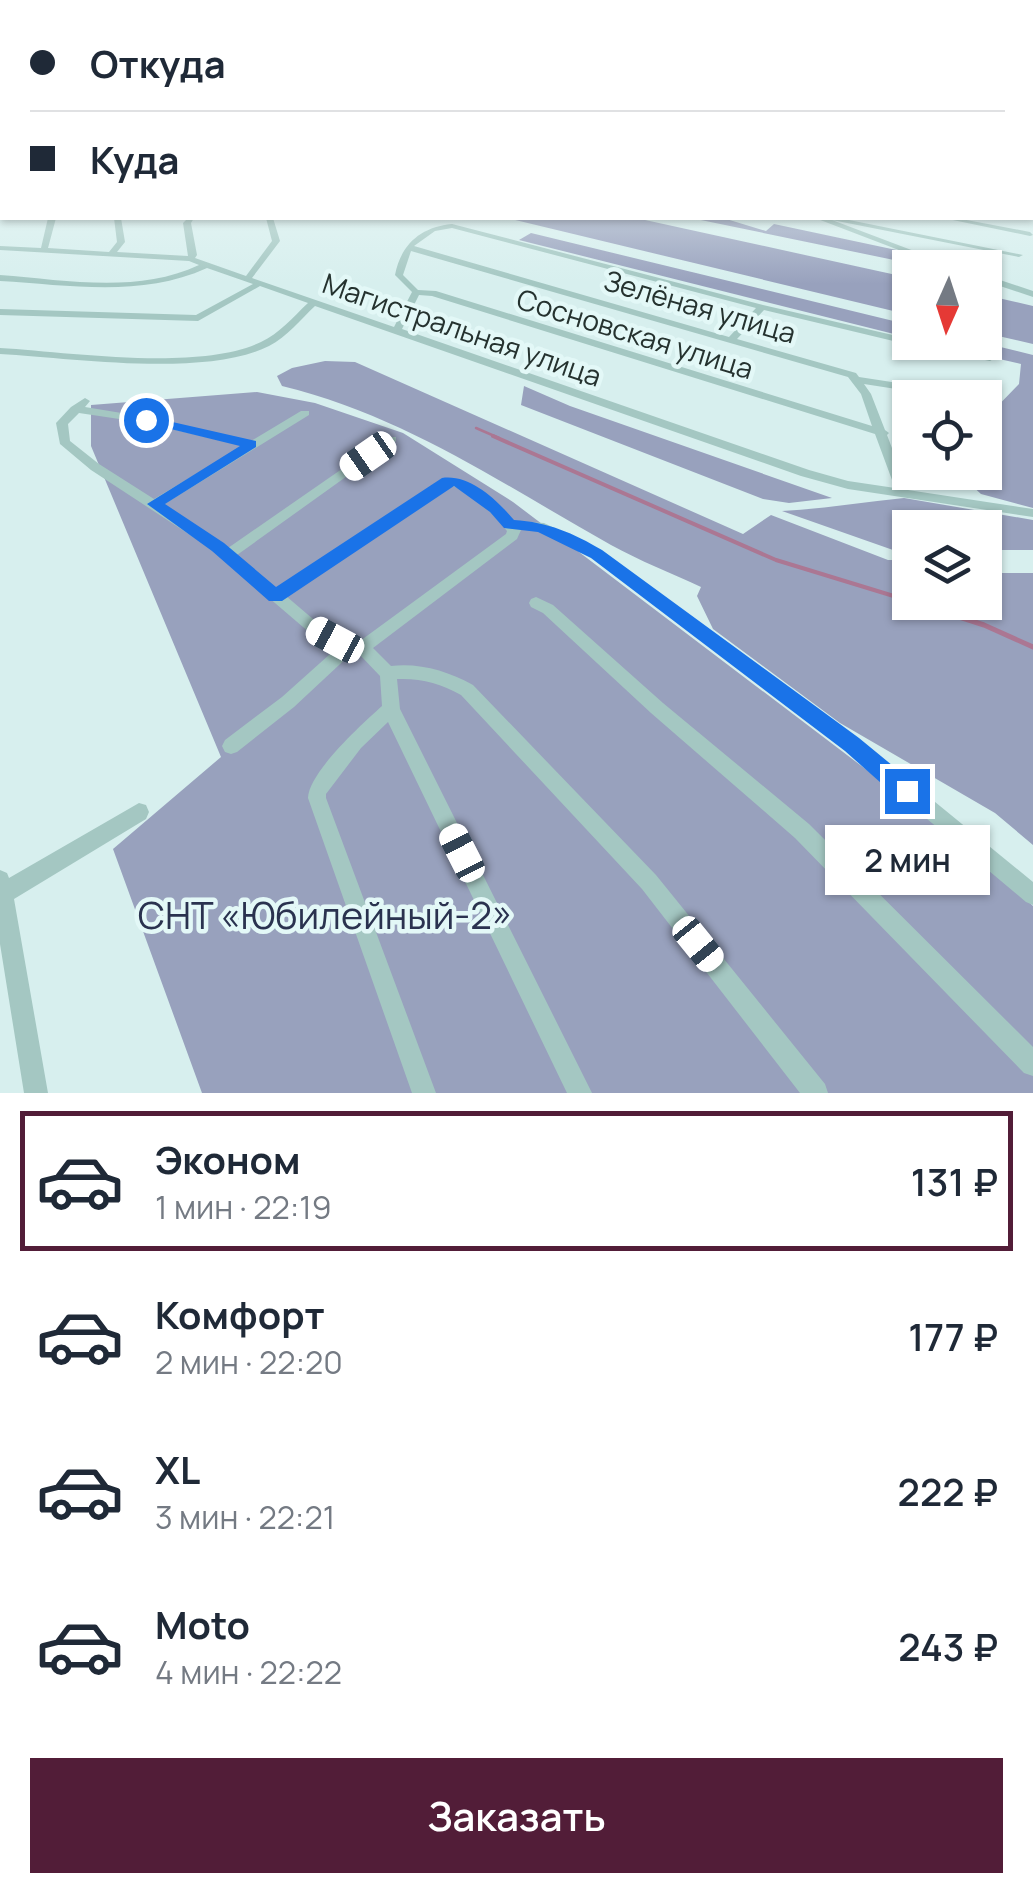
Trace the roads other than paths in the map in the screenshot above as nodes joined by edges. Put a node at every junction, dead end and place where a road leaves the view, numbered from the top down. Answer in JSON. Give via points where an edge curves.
{"nodes":[{"id":1,"x":52,"y":220,"type":"edge"},
{"id":2,"x":118,"y":220,"type":"edge"},
{"id":3,"x":189,"y":220,"type":"edge"},
{"id":4,"x":271,"y":220,"type":"edge"},
{"id":5,"x":824,"y":220,"type":"edge"},
{"id":6,"x":841,"y":220,"type":"edge"},
{"id":7,"x":957,"y":220,"type":"edge"},
{"id":8,"x":1030,"y":234,"type":"dead end"},
{"id":9,"x":0,"y":248,"type":"edge"},
{"id":10,"x":411,"y":248,"type":"junction"},
{"id":11,"x":44,"y":250,"type":"junction"},
{"id":12,"x":906,"y":250,"type":"edge"},
{"id":13,"x":112,"y":252,"type":"junction"},
{"id":14,"x":1018,"y":255,"type":"dead end"},
{"id":15,"x":190,"y":259,"type":"junction"},
{"id":16,"x":208,"y":264,"type":"junction"},
{"id":17,"x":0,"y":278,"type":"edge"},
{"id":18,"x":248,"y":278,"type":"junction"},
{"id":19,"x":260,"y":284,"type":"junction"},
{"id":20,"x":1002,"y":284,"type":"edge"},
{"id":21,"x":416,"y":292,"type":"junction"},
{"id":22,"x":1033,"y":294,"type":"edge"},
{"id":23,"x":314,"y":302,"type":"junction"},
{"id":24,"x":762,"y":306,"type":"junction"},
{"id":25,"x":0,"y":312,"type":"edge"},
{"id":26,"x":396,"y":331,"type":"junction"},
{"id":27,"x":892,"y":337,"type":"edge"},
{"id":28,"x":732,"y":339,"type":"junction"},
{"id":29,"x":0,"y":351,"type":"edge"},
{"id":30,"x":858,"y":380,"type":"junction"},
{"id":31,"x":892,"y":385,"type":"edge"},
{"id":32,"x":80,"y":405,"type":"joint"},
{"id":33,"x":305,"y":414,"type":"dead end"},
{"id":34,"x":883,"y":434,"type":"junction"},
{"id":35,"x":392,"y":439,"type":"dead end"},
{"id":36,"x":252,"y":444,"type":"junction"},
{"id":37,"x":903,"y":493,"type":"junction"},
{"id":38,"x":154,"y":504,"type":"junction"},
{"id":39,"x":1033,"y":513,"type":"edge"},
{"id":40,"x":510,"y":525,"type":"junction"},
{"id":41,"x":227,"y":555,"type":"junction"},
{"id":42,"x":276,"y":596,"type":"junction"},
{"id":43,"x":536,"y":603,"type":"dead end"},
{"id":44,"x":356,"y":647,"type":"junction"},
{"id":45,"x":388,"y":673,"type":"junction"},
{"id":46,"x":391,"y":710,"type":"junction"},
{"id":47,"x":230,"y":746,"type":"dead end"},
{"id":48,"x":139,"y":812,"type":"dead end"},
{"id":49,"x":1,"y":890,"type":"edge"},
{"id":50,"x":1033,"y":895,"type":"edge"},
{"id":51,"x":1033,"y":1064,"type":"edge"},
{"id":52,"x":36,"y":1093,"type":"edge"},
{"id":53,"x":424,"y":1093,"type":"edge"},
{"id":54,"x":580,"y":1093,"type":"edge"},
{"id":55,"x":816,"y":1093,"type":"edge"}],
"edges":[{"from":1,"to":11,"type":"street"},
{"from":2,"to":13,"type":"street","via":[[122,242]]},
{"from":3,"to":15,"type":"street"},
{"from":4,"to":18,"type":"street","via":[[276,240]]},
{"from":5,"to":12,"type":"street"},
{"from":6,"to":14,"type":"street"},
{"from":7,"to":8,"type":"street"},
{"from":9,"to":11,"type":"street","name":"Магистральная улица"},
{"from":10,"to":21,"type":"street","via":[[399,275]]},
{"from":10,"to":24,"type":"street","via":[[429,230],[452,226]]},
{"from":10,"to":28,"type":"street","name":"Зелёная улица"},
{"from":11,"to":13,"type":"street","name":"Магистральная улица"},
{"from":13,"to":15,"type":"street","name":"Магистральная улица"},
{"from":15,"to":16,"type":"street","name":"Магистральная улица"},
{"from":16,"to":17,"type":"street","via":[[152,284]]},
{"from":16,"to":18,"type":"street","name":"Магистральная улица"},
{"from":18,"to":19,"type":"street","name":"Магистральная улица"},
{"from":19,"to":23,"type":"street","name":"Магистральная улица"},
{"from":19,"to":25,"type":"street","via":[[198,318]]},
{"from":20,"to":22,"type":"street"},
{"from":21,"to":26,"type":"street"},
{"from":21,"to":34,"type":"street","name":"Сосновская улица"},
{"from":23,"to":26,"type":"street","name":"Магистральная улица"},
{"from":23,"to":29,"type":"street","via":[[261,346],[215,358]]},
{"from":24,"to":27,"type":"street"},
{"from":24,"to":28,"type":"street"},
{"from":26,"to":37,"type":"street","name":"Магистральная улица","via":[[805,473]]},
{"from":28,"to":30,"type":"street","name":"Зелёная улица"},
{"from":30,"to":31,"type":"street","name":"Зелёная улица"},
{"from":30,"to":34,"type":"street"},
{"from":32,"to":36,"type":"street"},
{"from":32,"to":38,"type":"street","via":[[62,424],[64,442]]},
{"from":33,"to":36,"type":"street"},
{"from":34,"to":37,"type":"street"},
{"from":35,"to":41,"type":"street"},
{"from":36,"to":38,"type":"street"},
{"from":37,"to":39,"type":"street","name":"Магистральная улица"},
{"from":38,"to":41,"type":"street"},
{"from":40,"to":42,"type":"street","via":[[496,508],[448,481]]},
{"from":40,"to":44,"type":"street","via":[[512,536]]},
{"from":40,"to":50,"type":"street","via":[[539,526],[596,554],[852,744]]},
{"from":41,"to":42,"type":"street"},
{"from":42,"to":44,"type":"street","via":[[315,630]]},
{"from":43,"to":51,"type":"street","via":[[802,831]]},
{"from":44,"to":45,"type":"street"},
{"from":44,"to":47,"type":"street"},
{"from":45,"to":46,"type":"street"},
{"from":45,"to":55,"type":"street","via":[[432,674],[467,690],[649,882]]},
{"from":46,"to":53,"type":"street","via":[[356,742],[317,798]]},
{"from":46,"to":54,"type":"street"},
{"from":48,"to":49,"type":"street"},
{"from":49,"to":52,"type":"street"}]}
